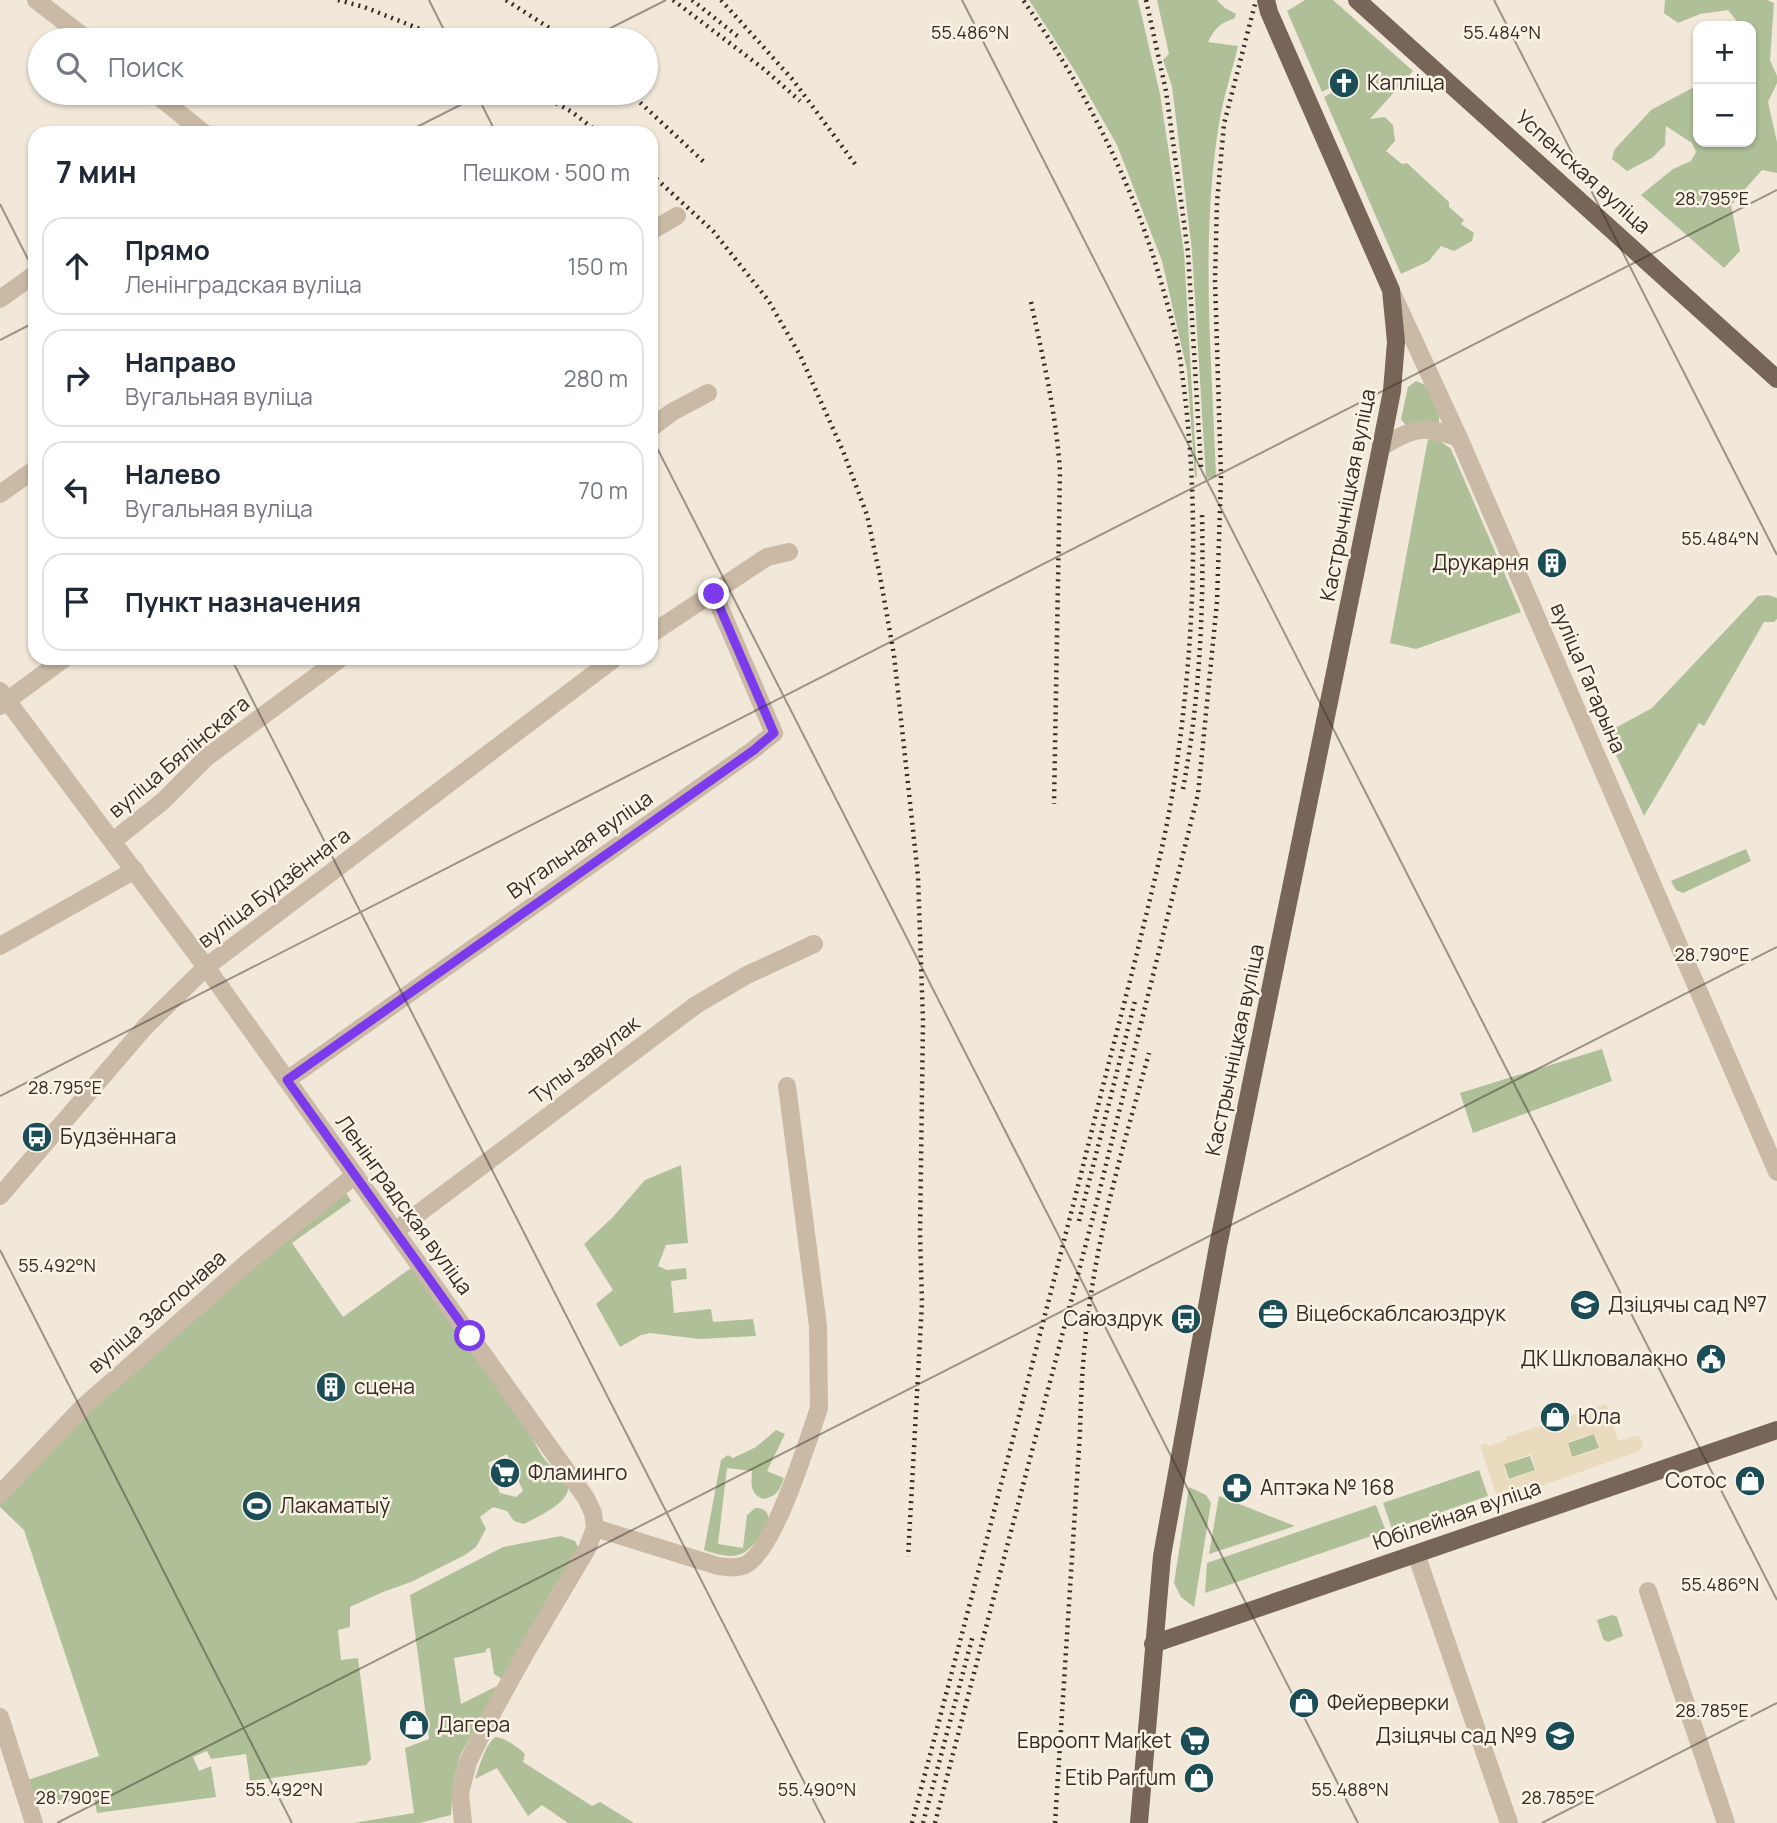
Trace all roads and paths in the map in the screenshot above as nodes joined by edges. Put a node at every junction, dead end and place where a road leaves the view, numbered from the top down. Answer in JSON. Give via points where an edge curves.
{"nodes":[{"id":1,"x":36,"y":0,"type":"edge"},
{"id":2,"x":1357,"y":0,"type":"edge"},
{"id":3,"x":1265,"y":4,"type":"edge"},
{"id":4,"x":72,"y":28,"type":"edge"},
{"id":5,"x":169,"y":105,"type":"edge"},
{"id":6,"x":195,"y":126,"type":"edge"},
{"id":7,"x":677,"y":216,"type":"dead end"},
{"id":8,"x":658,"y":227,"type":"edge"},
{"id":9,"x":28,"y":279,"type":"edge"},
{"id":10,"x":1391,"y":290,"type":"junction"},
{"id":11,"x":0,"y":299,"type":"edge"},
{"id":12,"x":1777,"y":379,"type":"edge"},
{"id":13,"x":708,"y":393,"type":"dead end"},
{"id":14,"x":658,"y":423,"type":"edge"},
{"id":15,"x":1459,"y":438,"type":"junction"},
{"id":16,"x":1381,"y":447,"type":"junction"},
{"id":17,"x":28,"y":474,"type":"edge"},
{"id":18,"x":0,"y":494,"type":"edge"},
{"id":19,"x":789,"y":552,"type":"dead end"},
{"id":20,"x":714,"y":594,"type":"junction"},
{"id":21,"x":658,"y":630,"type":"edge"},
{"id":22,"x":54,"y":665,"type":"edge"},
{"id":23,"x":332,"y":665,"type":"edge"},
{"id":24,"x":606,"y":665,"type":"edge"},
{"id":25,"x":2,"y":699,"type":"edge"},
{"id":26,"x":113,"y":841,"type":"junction"},
{"id":27,"x":135,"y":870,"type":"junction"},
{"id":28,"x":814,"y":944,"type":"dead end"},
{"id":29,"x":0,"y":946,"type":"edge"},
{"id":30,"x":206,"y":967,"type":"junction"},
{"id":31,"x":287,"y":1080,"type":"junction"},
{"id":32,"x":787,"y":1086,"type":"dead end"},
{"id":33,"x":1777,"y":1172,"type":"edge"},
{"id":34,"x":355,"y":1175,"type":"junction"},
{"id":35,"x":0,"y":1196,"type":"edge"},
{"id":36,"x":395,"y":1231,"type":"junction"},
{"id":37,"x":1777,"y":1430,"type":"edge"},
{"id":38,"x":0,"y":1494,"type":"edge"},
{"id":39,"x":595,"y":1528,"type":"junction"},
{"id":40,"x":1416,"y":1554,"type":"junction"},
{"id":41,"x":1648,"y":1591,"type":"dead end"},
{"id":42,"x":1153,"y":1644,"type":"junction"},
{"id":43,"x":0,"y":1717,"type":"edge"},
{"id":44,"x":34,"y":1823,"type":"edge"},
{"id":45,"x":463,"y":1823,"type":"edge"},
{"id":46,"x":1139,"y":1823,"type":"edge"},
{"id":47,"x":1509,"y":1823,"type":"edge"},
{"id":48,"x":1726,"y":1823,"type":"edge"}],
"edges":[{"from":1,"to":4,"type":"street"},
{"from":2,"to":12,"type":"main road","name":"Успенская вуліца"},
{"from":3,"to":10,"type":"main road","name":"вуліца Гагарына"},
{"from":5,"to":6,"type":"street"},
{"from":7,"to":8,"type":"street"},
{"from":9,"to":11,"type":"street"},
{"from":10,"to":15,"type":"street","name":"вуліца Гагарына"},
{"from":10,"to":16,"type":"main road","name":"Кастрычніцкая вуліца","via":[[1396,342]]},
{"from":13,"to":14,"type":"street"},
{"from":15,"to":16,"type":"street","via":[[1424,428]]},
{"from":15,"to":33,"type":"street","name":"вуліца Гагарына"},
{"from":16,"to":42,"type":"main road","name":"Кастрычніцкая вуліца","via":[[1218,1246],[1162,1556]]},
{"from":17,"to":18,"type":"street"},
{"from":19,"to":20,"type":"street","via":[[767,557]]},
{"from":20,"to":21,"type":"street"},
{"from":20,"to":31,"type":"street","name":"Вугальная вуліца","via":[[774,733]]},
{"from":22,"to":25,"type":"street"},
{"from":23,"to":26,"type":"street","name":"вуліца Бялінскага","via":[[207,757]]},
{"from":24,"to":30,"type":"street","name":"вуліца Будзённага"},
{"from":25,"to":26,"type":"street","name":"Ленінградская вуліца"},
{"from":26,"to":27,"type":"street","name":"Ленінградская вуліца"},
{"from":27,"to":29,"type":"street"},
{"from":27,"to":30,"type":"street","name":"Ленінградская вуліца"},
{"from":28,"to":36,"type":"street","name":"Тупы завулак","via":[[696,1005]]},
{"from":30,"to":31,"type":"street","name":"Ленінградская вуліца"},
{"from":30,"to":35,"type":"street","name":"вуліца Будзённага","via":[[145,1027]]},
{"from":31,"to":34,"type":"street","name":"Ленінградская вуліца"},
{"from":32,"to":39,"type":"street","via":[[818,1326],[820,1387],[819,1408],[772,1532],[754,1558],[732,1567]]},
{"from":34,"to":36,"type":"street","name":"Ленінградская вуліца"},
{"from":34,"to":38,"type":"street","name":"вуліца Заслонава","via":[[83,1407]]},
{"from":36,"to":39,"type":"street","name":"Ленінградская вуліца","via":[[586,1499]]},
{"from":37,"to":40,"type":"main road","name":"Юбілейная вуліца"},
{"from":39,"to":45,"type":"street","via":[[468,1762],[460,1793]]},
{"from":40,"to":42,"type":"main road","name":"Юбілейная вуліца"},
{"from":40,"to":47,"type":"street"},
{"from":41,"to":48,"type":"street"},
{"from":42,"to":46,"type":"main road","name":"Кастрычніцкая вуліца"},
{"from":43,"to":44,"type":"street"}]}
